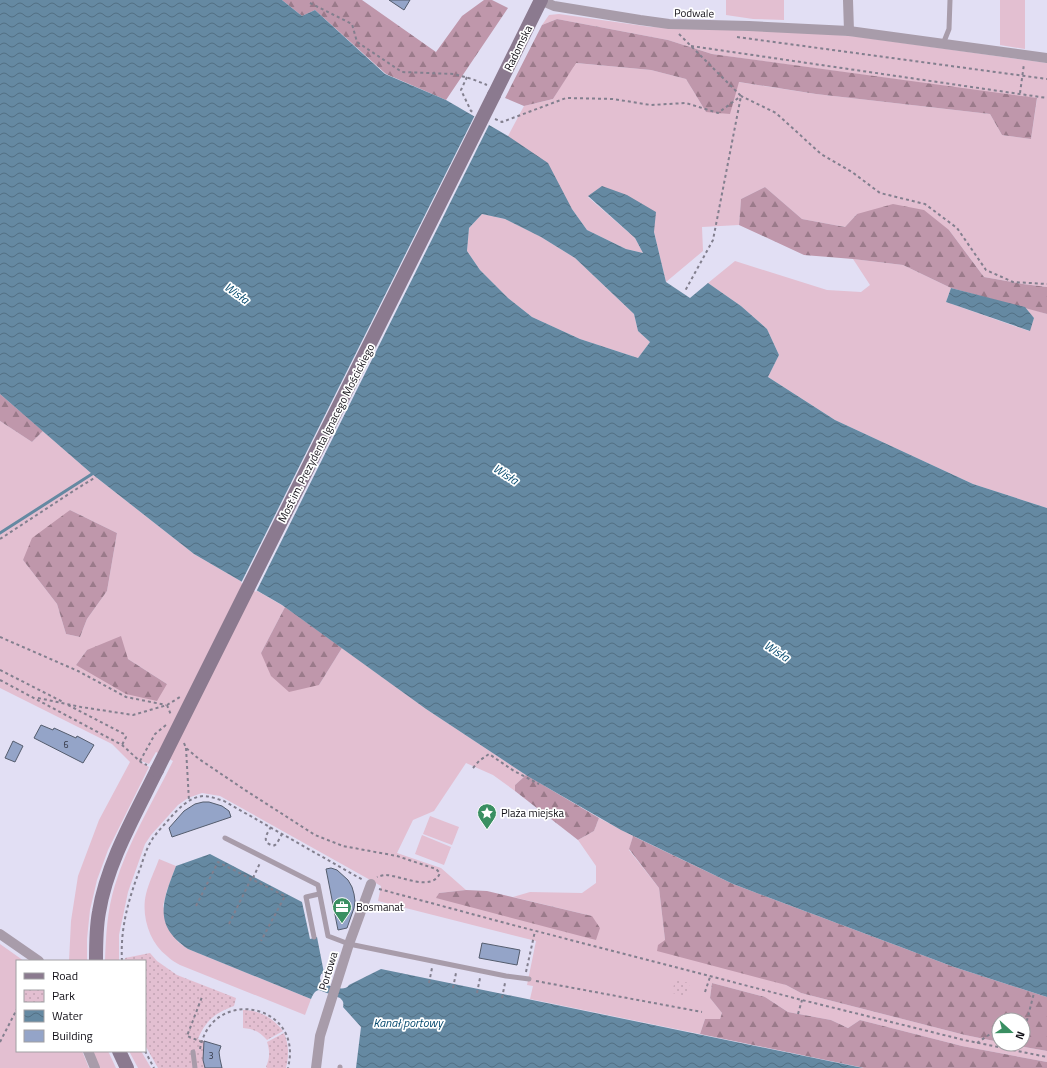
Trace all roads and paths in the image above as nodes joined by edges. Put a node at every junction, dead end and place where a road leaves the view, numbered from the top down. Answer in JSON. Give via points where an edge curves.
{"nodes":[{"id":1,"x":541,"y":0,"type":"edge"},
{"id":2,"x":848,"y":0,"type":"edge"},
{"id":3,"x":950,"y":0,"type":"edge"},
{"id":4,"x":310,"y":2,"type":"dead end"},
{"id":5,"x":669,"y":24,"type":"junction"},
{"id":6,"x":849,"y":31,"type":"junction"},
{"id":7,"x":730,"y":36,"type":"dead end"},
{"id":8,"x":943,"y":44,"type":"junction"},
{"id":9,"x":691,"y":46,"type":"junction"},
{"id":10,"x":1047,"y":58,"type":"edge"},
{"id":11,"x":1025,"y":59,"type":"dead end"},
{"id":12,"x":1022,"y":76,"type":"junction"},
{"id":13,"x":1047,"y":79,"type":"edge"},
{"id":14,"x":493,"y":91,"type":"junction"},
{"id":15,"x":1020,"y":94,"type":"junction"},
{"id":16,"x":741,"y":96,"type":"junction"},
{"id":17,"x":1047,"y":98,"type":"edge"},
{"id":18,"x":502,"y":122,"type":"dead end"},
{"id":19,"x":1047,"y":284,"type":"edge"},
{"id":20,"x":685,"y":291,"type":"dead end"},
{"id":21,"x":96,"y":477,"type":"dead end"},
{"id":22,"x":0,"y":539,"type":"edge"},
{"id":23,"x":0,"y":637,"type":"edge"},
{"id":24,"x":0,"y":670,"type":"edge"},
{"id":25,"x":0,"y":680,"type":"edge"},
{"id":26,"x":34,"y":698,"type":"junction"},
{"id":27,"x":65,"y":704,"type":"junction"},
{"id":28,"x":167,"y":705,"type":"junction"},
{"id":29,"x":173,"y":719,"type":"dead end"},
{"id":30,"x":169,"y":723,"type":"dead end"},
{"id":31,"x":184,"y":742,"type":"dead end"},
{"id":32,"x":122,"y":745,"type":"junction"},
{"id":33,"x":186,"y":748,"type":"junction"},
{"id":34,"x":473,"y":768,"type":"dead end"},
{"id":35,"x":539,"y":784,"type":"dead end"},
{"id":36,"x":189,"y":801,"type":"junction"},
{"id":37,"x":271,"y":827,"type":"junction"},
{"id":38,"x":282,"y":834,"type":"junction"},
{"id":39,"x":225,"y":838,"type":"dead end"},
{"id":40,"x":261,"y":862,"type":"dead end"},
{"id":41,"x":252,"y":878,"type":"junction"},
{"id":42,"x":371,"y":884,"type":"junction"},
{"id":43,"x":320,"y":894,"type":"junction"},
{"id":44,"x":196,"y":906,"type":"dead end"},
{"id":45,"x":229,"y":924,"type":"dead end"},
{"id":46,"x":535,"y":931,"type":"junction"},
{"id":47,"x":0,"y":934,"type":"edge"},
{"id":48,"x":314,"y":937,"type":"dead end"},
{"id":49,"x":261,"y":941,"type":"dead end"},
{"id":50,"x":349,"y":944,"type":"junction"},
{"id":51,"x":38,"y":960,"type":"edge"},
{"id":52,"x":96,"y":960,"type":"edge"},
{"id":53,"x":122,"y":960,"type":"edge"},
{"id":54,"x":432,"y":968,"type":"dead end"},
{"id":55,"x":456,"y":973,"type":"dead end"},
{"id":56,"x":710,"y":976,"type":"junction"},
{"id":57,"x":480,"y":978,"type":"dead end"},
{"id":58,"x":527,"y":979,"type":"junction"},
{"id":59,"x":429,"y":983,"type":"dead end"},
{"id":60,"x":505,"y":983,"type":"dead end"},
{"id":61,"x":453,"y":988,"type":"dead end"},
{"id":62,"x":705,"y":992,"type":"dead end"},
{"id":63,"x":477,"y":993,"type":"dead end"},
{"id":64,"x":1034,"y":993,"type":"dead end"},
{"id":65,"x":202,"y":997,"type":"dead end"},
{"id":66,"x":502,"y":998,"type":"dead end"},
{"id":67,"x":802,"y":1000,"type":"junction"},
{"id":68,"x":16,"y":1011,"type":"edge"},
{"id":69,"x":702,"y":1012,"type":"dead end"},
{"id":70,"x":1029,"y":1012,"type":"edge"},
{"id":71,"x":798,"y":1014,"type":"dead end"},
{"id":72,"x":991,"y":1033,"type":"edge"},
{"id":73,"x":203,"y":1038,"type":"dead end"},
{"id":74,"x":0,"y":1042,"type":"edge"},
{"id":75,"x":202,"y":1042,"type":"dead end"},
{"id":76,"x":977,"y":1043,"type":"junction"},
{"id":77,"x":88,"y":1052,"type":"edge"},
{"id":78,"x":119,"y":1052,"type":"edge"},
{"id":79,"x":146,"y":1052,"type":"edge"},
{"id":80,"x":193,"y":1052,"type":"dead end"},
{"id":81,"x":1047,"y":1057,"type":"edge"},
{"id":82,"x":95,"y":1068,"type":"edge"},
{"id":83,"x":127,"y":1068,"type":"edge"},
{"id":84,"x":154,"y":1068,"type":"edge"},
{"id":85,"x":195,"y":1068,"type":"edge"},
{"id":86,"x":288,"y":1068,"type":"edge"},
{"id":87,"x":316,"y":1068,"type":"edge"}],
"edges":[{"from":1,"to":5,"type":"street","name":"Podwale","via":[[554,6]]},
{"from":1,"to":14,"type":"main road","name":"Radomska"},
{"from":2,"to":6,"type":"street"},
{"from":3,"to":8,"type":"lane","via":[[949,29]]},
{"from":4,"to":14,"type":"path","via":[[352,24],[357,42],[402,72],[454,74],[472,79]]},
{"from":5,"to":6,"type":"street","name":"Podwale"},
{"from":5,"to":9,"type":"path"},
{"from":6,"to":8,"type":"street","name":"Podwale"},
{"from":7,"to":12,"type":"path"},
{"from":8,"to":10,"type":"street","name":"Podwale"},
{"from":9,"to":15,"type":"path"},
{"from":9,"to":16,"type":"path"},
{"from":11,"to":12,"type":"path"},
{"from":12,"to":13,"type":"path"},
{"from":12,"to":15,"type":"path"},
{"from":14,"to":52,"type":"main road","name":"Most im. Prezydenta Ignacego Mościckiego","bridge":true,"via":[[117,854],[99,912]]},
{"from":15,"to":17,"type":"path"},
{"from":16,"to":18,"type":"path","via":[[718,113],[686,103],[651,105],[613,99],[566,98]]},
{"from":16,"to":19,"type":"path","via":[[776,113],[821,154],[852,172],[880,193],[925,204],[957,228],[986,270],[1013,282]]},
{"from":16,"to":20,"type":"path","via":[[714,240]]},
{"from":21,"to":22,"type":"path"},
{"from":23,"to":28,"type":"path","via":[[78,671],[126,697]]},
{"from":24,"to":27,"type":"path"},
{"from":25,"to":26,"type":"path"},
{"from":26,"to":27,"type":"path"},
{"from":26,"to":32,"type":"path"},
{"from":27,"to":28,"type":"path","via":[[133,715]]},
{"from":27,"to":32,"type":"path","via":[[124,734],[126,737]]},
{"from":28,"to":29,"type":"path"},
{"from":30,"to":32,"type":"path","via":[[155,734],[141,762]]},
{"from":31,"to":33,"type":"path"},
{"from":33,"to":36,"type":"path"},
{"from":33,"to":42,"type":"path","via":[[315,835],[343,846],[397,856],[436,869],[440,873],[432,882],[386,875],[377,876]]},
{"from":34,"to":35,"type":"path","via":[[489,754]]},
{"from":36,"to":37,"type":"path","via":[[202,796],[224,801]]},
{"from":36,"to":53,"type":"path","via":[[149,845],[128,904],[122,935]]},
{"from":37,"to":38,"type":"path"},
{"from":37,"to":38,"type":"path","via":[[265,840],[267,843],[275,845]]},
{"from":38,"to":42,"type":"path"},
{"from":39,"to":43,"type":"lane","via":[[318,885]]},
{"from":40,"to":41,"type":"path"},
{"from":41,"to":44,"type":"path","via":[[218,862]]},
{"from":41,"to":45,"type":"path"},
{"from":41,"to":49,"type":"path","via":[[285,896]]},
{"from":42,"to":46,"type":"path","via":[[381,890]]},
{"from":42,"to":50,"type":"street","name":"Portowa"},
{"from":43,"to":48,"type":"lane","via":[[306,896]]},
{"from":43,"to":50,"type":"lane","via":[[328,936]]},
{"from":46,"to":56,"type":"path"},
{"from":46,"to":58,"type":"path"},
{"from":47,"to":51,"type":"street"},
{"from":50,"to":58,"type":"lane"},
{"from":50,"to":87,"type":"street","name":"Portowa","via":[[320,1036]]},
{"from":54,"to":59,"type":"path"},
{"from":55,"to":61,"type":"path"},
{"from":56,"to":62,"type":"path"},
{"from":56,"to":67,"type":"path"},
{"from":57,"to":63,"type":"path"},
{"from":58,"to":69,"type":"path"},
{"from":60,"to":66,"type":"path"},
{"from":64,"to":70,"type":"path"},
{"from":65,"to":75,"type":"path","via":[[187,1036]]},
{"from":67,"to":71,"type":"path"},
{"from":67,"to":76,"type":"path"},
{"from":68,"to":74,"type":"path"},
{"from":72,"to":76,"type":"path"},
{"from":73,"to":86,"type":"path","via":[[212,1024],[224,1014],[240,1009],[256,1010],[271,1017],[283,1028],[290,1052]]},
{"from":76,"to":81,"type":"path"},
{"from":77,"to":82,"type":"street"},
{"from":78,"to":83,"type":"main road"},
{"from":79,"to":84,"type":"path"},
{"from":80,"to":85,"type":"lane"}]}
